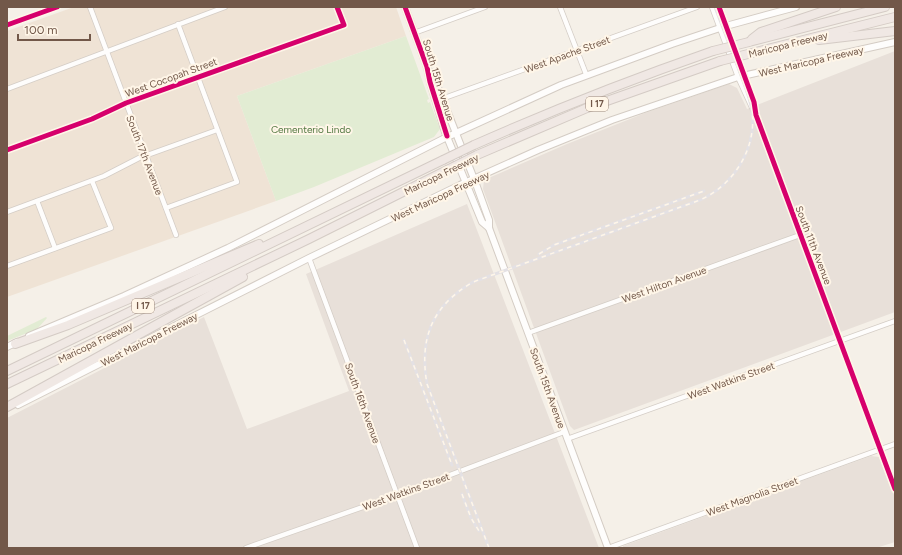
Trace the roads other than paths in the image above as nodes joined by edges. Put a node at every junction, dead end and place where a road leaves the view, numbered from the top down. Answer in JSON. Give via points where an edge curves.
{"nodes":[{"id":1,"x":57,"y":7,"type":"edge"},
{"id":2,"x":90,"y":7,"type":"edge"},
{"id":3,"x":225,"y":7,"type":"edge"},
{"id":4,"x":337,"y":7,"type":"edge"},
{"id":5,"x":405,"y":7,"type":"edge"},
{"id":6,"x":485,"y":7,"type":"edge"},
{"id":7,"x":560,"y":7,"type":"edge"},
{"id":8,"x":697,"y":7,"type":"edge"},
{"id":9,"x":712,"y":7,"type":"edge"},
{"id":10,"x":719,"y":7,"type":"edge"},
{"id":11,"x":796,"y":7,"type":"edge"},
{"id":12,"x":836,"y":7,"type":"edge"},
{"id":13,"x":885,"y":7,"type":"edge"},
{"id":14,"x":895,"y":17,"type":"edge"},
{"id":15,"x":178,"y":24,"type":"junction"},
{"id":16,"x":7,"y":25,"type":"edge"},
{"id":17,"x":723,"y":27,"type":"junction"},
{"id":18,"x":895,"y":31,"type":"edge"},
{"id":19,"x":414,"y":33,"type":"junction"},
{"id":20,"x":749,"y":42,"type":"junction"},
{"id":21,"x":895,"y":42,"type":"edge"},
{"id":22,"x":576,"y":50,"type":"junction"},
{"id":23,"x":107,"y":51,"type":"junction"},
{"id":24,"x":752,"y":53,"type":"junction"},
{"id":25,"x":586,"y":74,"type":"junction"},
{"id":26,"x":741,"y":76,"type":"junction"},
{"id":27,"x":197,"y":77,"type":"junction"},
{"id":28,"x":7,"y":89,"type":"edge"},
{"id":29,"x":439,"y":100,"type":"junction"},
{"id":30,"x":126,"y":103,"type":"junction"},
{"id":31,"x":217,"y":130,"type":"junction"},
{"id":32,"x":456,"y":132,"type":"junction"},
{"id":33,"x":447,"y":136,"type":"junction"},
{"id":34,"x":7,"y":150,"type":"edge"},
{"id":35,"x":146,"y":156,"type":"junction"},
{"id":36,"x":474,"y":179,"type":"junction"},
{"id":37,"x":92,"y":181,"type":"junction"},
{"id":38,"x":466,"y":182,"type":"junction"},
{"id":39,"x":37,"y":201,"type":"junction"},
{"id":40,"x":166,"y":208,"type":"junction"},
{"id":41,"x":7,"y":212,"type":"edge"},
{"id":42,"x":489,"y":228,"type":"junction"},
{"id":43,"x":176,"y":235,"type":"dead end"},
{"id":44,"x":800,"y":235,"type":"junction"},
{"id":45,"x":278,"y":240,"type":"junction"},
{"id":46,"x":55,"y":248,"type":"junction"},
{"id":47,"x":270,"y":258,"type":"junction"},
{"id":48,"x":309,"y":258,"type":"junction"},
{"id":49,"x":7,"y":266,"type":"edge"},
{"id":50,"x":895,"y":321,"type":"edge"},
{"id":51,"x":528,"y":333,"type":"junction"},
{"id":52,"x":840,"y":340,"type":"junction"},
{"id":53,"x":11,"y":345,"type":"edge"},
{"id":54,"x":7,"y":371,"type":"edge"},
{"id":55,"x":7,"y":384,"type":"edge"},
{"id":56,"x":7,"y":408,"type":"edge"},
{"id":57,"x":564,"y":432,"type":"junction"},
{"id":58,"x":567,"y":439,"type":"junction"},
{"id":59,"x":895,"y":444,"type":"edge"},
{"id":60,"x":880,"y":450,"type":"junction"},
{"id":61,"x":895,"y":489,"type":"edge"},
{"id":62,"x":397,"y":495,"type":"junction"},
{"id":63,"x":246,"y":548,"type":"edge"},
{"id":64,"x":417,"y":548,"type":"edge"},
{"id":65,"x":608,"y":548,"type":"edge"}],
"edges":[{"from":1,"to":16,"type":"street"},
{"from":2,"to":23,"type":"street","name":"South 17th Avenue"},
{"from":3,"to":15,"type":"street"},
{"from":4,"to":27,"type":"street","name":"West Cocopah Street","via":[[344,25]]},
{"from":5,"to":19,"type":"main road","name":"South 15th Avenue"},
{"from":6,"to":19,"type":"street"},
{"from":7,"to":22,"type":"street"},
{"from":8,"to":22,"type":"street","name":"West Apache Street"},
{"from":9,"to":17,"type":"street","name":"South 11th Avenue"},
{"from":10,"to":17,"type":"street","name":"South 11th Avenue"},
{"from":11,"to":17,"type":"main road"},
{"from":12,"to":20,"type":"highway","via":[[761,32]]},
{"from":13,"to":20,"type":"highway","name":"Maricopa Freeway","number":"I 17"},
{"from":14,"to":24,"type":"highway","name":"Maricopa Freeway","number":"I 17"},
{"from":15,"to":23,"type":"street"},
{"from":15,"to":27,"type":"street"},
{"from":17,"to":25,"type":"main road"},
{"from":17,"to":26,"type":"street","name":"South 11th Avenue"},
{"from":18,"to":24,"type":"highway","via":[[817,41],[766,53]]},
{"from":19,"to":29,"type":"main road","name":"South 15th Avenue","via":[[430,82]]},
{"from":20,"to":45,"type":"highway","name":"Maricopa Freeway","number":"I 17","bridge":true,"via":[[713,51],[643,75],[554,110],[474,145]]},
{"from":21,"to":26,"type":"main road","name":"West Maricopa Freeway"},
{"from":22,"to":25,"type":"street"},
{"from":22,"to":29,"type":"street","name":"West Apache Street"},
{"from":23,"to":28,"type":"street"},
{"from":23,"to":30,"type":"street","name":"South 17th Avenue"},
{"from":24,"to":47,"type":"highway","name":"Maricopa Freeway","number":"I 17","bridge":true,"via":[[720,61],[587,108],[478,155]]},
{"from":25,"to":32,"type":"main road"},
{"from":26,"to":36,"type":"main road","name":"West Maricopa Freeway","via":[[598,126]]},
{"from":26,"to":44,"type":"street","name":"South 11th Avenue"},
{"from":27,"to":30,"type":"street","name":"West Cocopah Street"},
{"from":27,"to":31,"type":"street"},
{"from":29,"to":32,"type":"main road","name":"South 15th Avenue"},
{"from":29,"to":33,"type":"main road","name":"South 15th Avenue"},
{"from":30,"to":34,"type":"street","name":"West Cocopah Street","via":[[92,119]]},
{"from":30,"to":35,"type":"street","name":"South 17th Avenue"},
{"from":31,"to":35,"type":"street"},
{"from":31,"to":40,"type":"street","via":[[237,182]]},
{"from":32,"to":33,"type":"main road"},
{"from":32,"to":36,"type":"main road","name":"South 15th Avenue"},
{"from":33,"to":38,"type":"main road","name":"South 15th Avenue"},
{"from":33,"to":53,"type":"main road","via":[[228,248]]},
{"from":35,"to":37,"type":"street"},
{"from":35,"to":40,"type":"street","name":"South 17th Avenue"},
{"from":36,"to":38,"type":"main road","name":"West Maricopa Freeway"},
{"from":36,"to":42,"type":"main road","name":"South 15th Avenue","via":[[489,220]]},
{"from":37,"to":39,"type":"street"},
{"from":37,"to":46,"type":"street","via":[[111,228]]},
{"from":38,"to":42,"type":"main road","name":"South 15th Avenue","via":[[482,222]]},
{"from":38,"to":48,"type":"main road","name":"West Maricopa Freeway"},
{"from":39,"to":41,"type":"street"},
{"from":39,"to":46,"type":"street"},
{"from":40,"to":43,"type":"street","name":"South 17th Avenue"},
{"from":42,"to":51,"type":"main road","name":"South 15th Avenue"},
{"from":44,"to":51,"type":"street","name":"West Hilton Avenue"},
{"from":44,"to":52,"type":"street","name":"South 11th Avenue"},
{"from":45,"to":53,"type":"highway","via":[[265,241],[68,325]]},
{"from":45,"to":54,"type":"highway","name":"Maricopa Freeway","number":"I 17"},
{"from":46,"to":49,"type":"street"},
{"from":47,"to":55,"type":"highway","name":"Maricopa Freeway","number":"I 17"},
{"from":47,"to":56,"type":"highway","via":[[250,273]]},
{"from":48,"to":56,"type":"main road","name":"West Maricopa Freeway","via":[[38,396]]},
{"from":48,"to":62,"type":"street","name":"South 16th Avenue"},
{"from":50,"to":52,"type":"street","name":"West Watkins Street"},
{"from":51,"to":57,"type":"main road","name":"South 15th Avenue"},
{"from":52,"to":58,"type":"street","name":"West Watkins Street"},
{"from":52,"to":60,"type":"street","name":"South 11th Avenue"},
{"from":57,"to":58,"type":"main road","name":"South 15th Avenue"},
{"from":57,"to":62,"type":"street","name":"West Watkins Street"},
{"from":58,"to":65,"type":"main road","name":"South 15th Avenue"},
{"from":59,"to":60,"type":"street","name":"West Magnolia Street"},
{"from":60,"to":61,"type":"street","name":"South 11th Avenue"},
{"from":60,"to":65,"type":"street","name":"West Magnolia Street"},
{"from":62,"to":63,"type":"street","name":"West Watkins Street"},
{"from":62,"to":64,"type":"street","name":"South 16th Avenue"}]}
